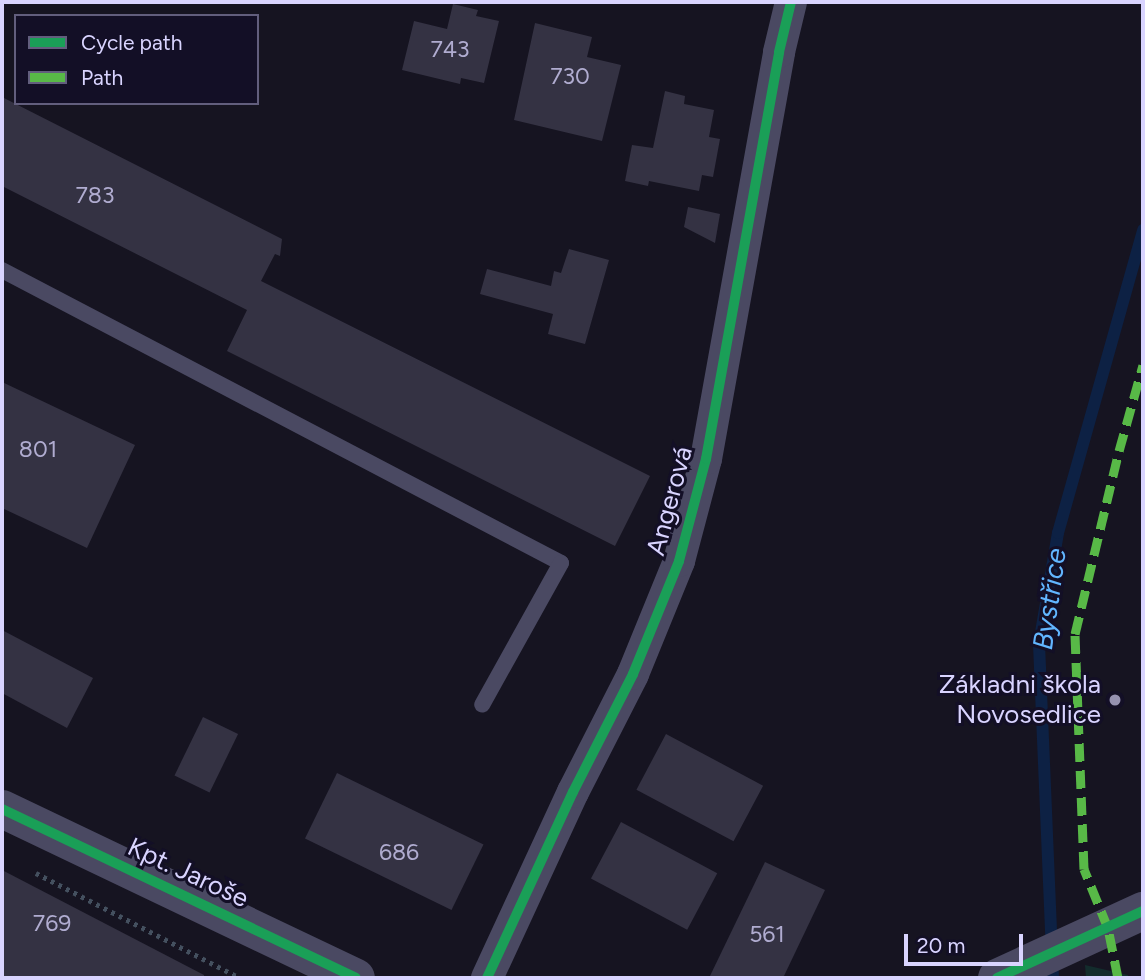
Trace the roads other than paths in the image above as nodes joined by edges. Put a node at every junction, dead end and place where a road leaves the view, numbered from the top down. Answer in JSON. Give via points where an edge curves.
{"nodes":[{"id":1,"x":791,"y":2,"type":"edge"},
{"id":2,"x":2,"y":270,"type":"edge"},
{"id":3,"x":482,"y":705,"type":"dead end"},
{"id":4,"x":2,"y":809,"type":"edge"},
{"id":5,"x":1143,"y":911,"type":"edge"},
{"id":6,"x":1001,"y":976,"type":"edge"},
{"id":7,"x":356,"y":978,"type":"edge"},
{"id":8,"x":486,"y":978,"type":"edge"}],
"edges":[{"from":1,"to":8,"type":"street","name":"Angerová","via":[[706,459],[679,561],[633,674]]},
{"from":2,"to":3,"type":"lane","via":[[561,563]]},
{"from":4,"to":7,"type":"street","name":"Kpt. Jaroše"},
{"from":5,"to":6,"type":"street"}]}
